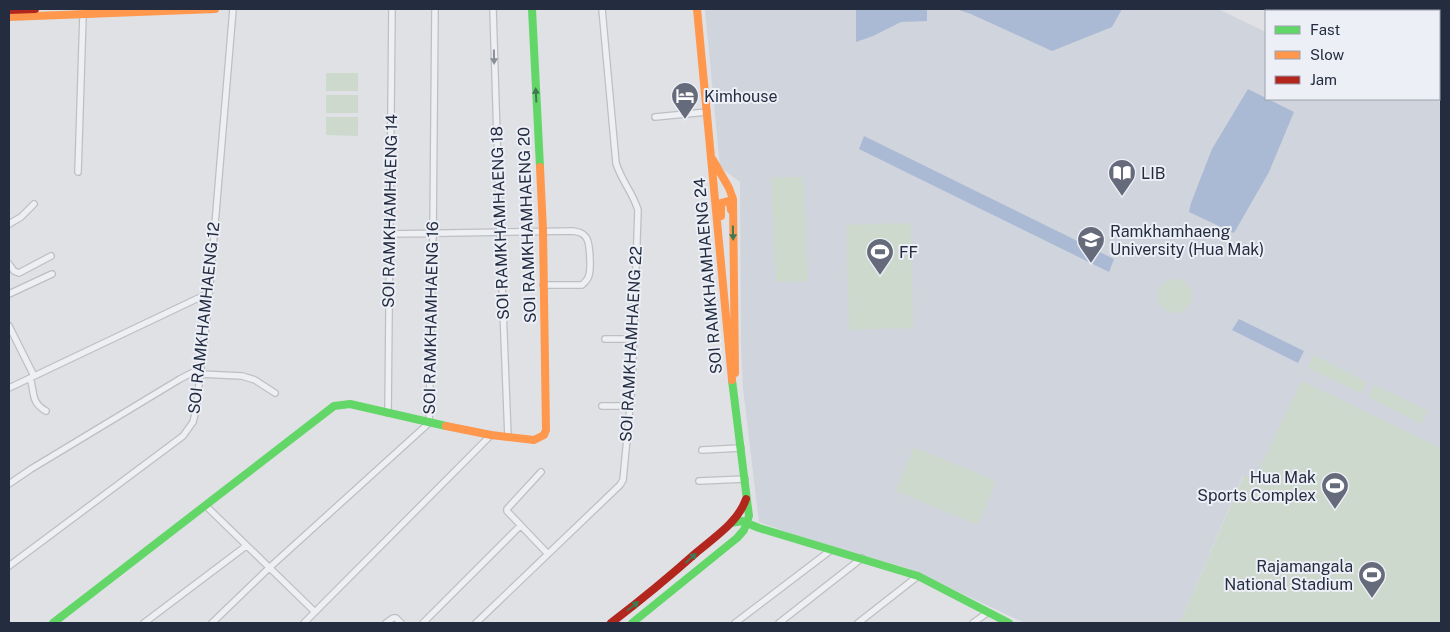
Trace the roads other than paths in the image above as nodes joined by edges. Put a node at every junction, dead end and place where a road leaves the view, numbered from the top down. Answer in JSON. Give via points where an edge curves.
{"nodes":[{"id":1,"x":35,"y":9,"type":"edge"},
{"id":2,"x":215,"y":9,"type":"edge"},
{"id":3,"x":233,"y":9,"type":"edge"},
{"id":4,"x":392,"y":9,"type":"edge"},
{"id":5,"x":435,"y":9,"type":"edge"},
{"id":6,"x":493,"y":9,"type":"edge"},
{"id":7,"x":532,"y":9,"type":"edge"},
{"id":8,"x":602,"y":9,"type":"edge"},
{"id":9,"x":698,"y":9,"type":"edge"},
{"id":10,"x":9,"y":10,"type":"edge"},
{"id":11,"x":83,"y":15,"type":"junction"},
{"id":12,"x":9,"y":18,"type":"edge"},
{"id":13,"x":707,"y":112,"type":"junction"},
{"id":14,"x":655,"y":117,"type":"dead end"},
{"id":15,"x":711,"y":156,"type":"junction"},
{"id":16,"x":78,"y":172,"type":"dead end"},
{"id":17,"x":34,"y":204,"type":"dead end"},
{"id":18,"x":732,"y":217,"type":"junction"},
{"id":19,"x":9,"y":224,"type":"edge"},
{"id":20,"x":543,"y":232,"type":"junction"},
{"id":21,"x":500,"y":233,"type":"junction"},
{"id":22,"x":389,"y":234,"type":"junction"},
{"id":23,"x":433,"y":234,"type":"junction"},
{"id":24,"x":51,"y":256,"type":"dead end"},
{"id":25,"x":720,"y":262,"type":"junction"},
{"id":26,"x":9,"y":264,"type":"edge"},
{"id":27,"x":52,"y":274,"type":"dead end"},
{"id":28,"x":542,"y":285,"type":"junction"},
{"id":29,"x":9,"y":294,"type":"edge"},
{"id":30,"x":209,"y":294,"type":"junction"},
{"id":31,"x":9,"y":326,"type":"edge"},
{"id":32,"x":605,"y":339,"type":"dead end"},
{"id":33,"x":632,"y":339,"type":"junction"},
{"id":34,"x":200,"y":371,"type":"junction"},
{"id":35,"x":32,"y":377,"type":"junction"},
{"id":36,"x":9,"y":388,"type":"edge"},
{"id":37,"x":275,"y":393,"type":"dead end"},
{"id":38,"x":733,"y":394,"type":"junction"},
{"id":39,"x":602,"y":406,"type":"dead end"},
{"id":40,"x":630,"y":406,"type":"junction"},
{"id":41,"x":46,"y":411,"type":"dead end"},
{"id":42,"x":388,"y":413,"type":"junction"},
{"id":43,"x":429,"y":423,"type":"junction"},
{"id":44,"x":492,"y":435,"type":"junction"},
{"id":45,"x":508,"y":437,"type":"junction"},
{"id":46,"x":741,"y":448,"type":"junction"},
{"id":47,"x":702,"y":450,"type":"dead end"},
{"id":48,"x":541,"y":472,"type":"dead end"},
{"id":49,"x":745,"y":479,"type":"junction"},
{"id":50,"x":699,"y":481,"type":"dead end"},
{"id":51,"x":9,"y":484,"type":"edge"},
{"id":52,"x":747,"y":494,"type":"junction"},
{"id":53,"x":206,"y":506,"type":"junction"},
{"id":54,"x":731,"y":523,"type":"junction"},
{"id":55,"x":748,"y":523,"type":"junction"},
{"id":56,"x":520,"y":526,"type":"junction"},
{"id":57,"x":760,"y":528,"type":"junction"},
{"id":58,"x":737,"y":538,"type":"junction"},
{"id":59,"x":246,"y":546,"type":"junction"},
{"id":60,"x":830,"y":550,"type":"junction"},
{"id":61,"x":548,"y":554,"type":"junction"},
{"id":62,"x":862,"y":558,"type":"junction"},
{"id":63,"x":9,"y":566,"type":"edge"},
{"id":64,"x":269,"y":568,"type":"junction"},
{"id":65,"x":918,"y":576,"type":"junction"},
{"id":66,"x":654,"y":590,"type":"junction"},
{"id":67,"x":662,"y":600,"type":"junction"},
{"id":68,"x":315,"y":612,"type":"junction"},
{"id":69,"x":987,"y":613,"type":"junction"},
{"id":70,"x":53,"y":623,"type":"edge"},
{"id":71,"x":144,"y":623,"type":"edge"},
{"id":72,"x":212,"y":623,"type":"edge"},
{"id":73,"x":304,"y":623,"type":"edge"},
{"id":74,"x":386,"y":623,"type":"edge"},
{"id":75,"x":401,"y":623,"type":"edge"},
{"id":76,"x":423,"y":623,"type":"edge"},
{"id":77,"x":476,"y":623,"type":"edge"},
{"id":78,"x":611,"y":623,"type":"edge"},
{"id":79,"x":632,"y":623,"type":"edge"},
{"id":80,"x":736,"y":623,"type":"edge"},
{"id":81,"x":779,"y":623,"type":"edge"},
{"id":82,"x":858,"y":623,"type":"edge"},
{"id":83,"x":973,"y":623,"type":"edge"},
{"id":84,"x":1009,"y":623,"type":"edge"}],
"edges":[{"from":1,"to":10,"type":"main road"},
{"from":2,"to":11,"type":"main road"},
{"from":3,"to":30,"type":"street","name":"SOI RAMKHAMHAENG 12"},
{"from":4,"to":22,"type":"street","name":"SOI RAMKHAMHAENG 14"},
{"from":5,"to":23,"type":"street","name":"SOI RAMKHAMHAENG 16"},
{"from":6,"to":21,"type":"street","name":"SOI RAMKHAMHAENG 18","one_way":true},
{"from":20,"to":7,"type":"main road","name":"SOI RAMKHAMHAENG 20","one_way":true},
{"from":8,"to":33,"type":"street","name":"SOI RAMKHAMHAENG 22","via":[[616,163],[638,210]]},
{"from":9,"to":13,"type":"main road","name":"SOI RAMKHAMHAENG 24"},
{"from":11,"to":12,"type":"main road"},
{"from":11,"to":16,"type":"street"},
{"from":13,"to":14,"type":"street"},
{"from":13,"to":15,"type":"main road","name":"SOI RAMKHAMHAENG 24"},
{"from":15,"to":18,"type":"main road","name":"SOI RAMKHAMHAENG 24","via":[[732,191]]},
{"from":15,"to":25,"type":"main road","name":"SOI RAMKHAMHAENG 24"},
{"from":17,"to":19,"type":"street"},
{"from":18,"to":25,"type":"main road","via":[[730,203],[721,203],[723,239]]},
{"from":18,"to":38,"type":"main road","name":"SOI RAMKHAMHAENG 24","one_way":true},
{"from":20,"to":21,"type":"street"},
{"from":20,"to":28,"type":"main road","name":"SOI RAMKHAMHAENG 20"},
{"from":20,"to":28,"type":"street","via":[[582,233],[589,247],[589,276],[582,285]]},
{"from":21,"to":23,"type":"street"},
{"from":21,"to":45,"type":"street","name":"SOI RAMKHAMHAENG 18"},
{"from":22,"to":23,"type":"street"},
{"from":22,"to":42,"type":"street","name":"SOI RAMKHAMHAENG 14"},
{"from":23,"to":43,"type":"street","name":"SOI RAMKHAMHAENG 16"},
{"from":24,"to":26,"type":"street","via":[[19,273]]},
{"from":25,"to":38,"type":"main road","name":"SOI RAMKHAMHAENG 24"},
{"from":27,"to":29,"type":"street"},
{"from":28,"to":45,"type":"main road","name":"SOI RAMKHAMHAENG 20","via":[[546,430],[534,440]]},
{"from":30,"to":34,"type":"street","name":"SOI RAMKHAMHAENG 12"},
{"from":30,"to":35,"type":"street"},
{"from":31,"to":35,"type":"street"},
{"from":32,"to":33,"type":"street"},
{"from":33,"to":40,"type":"street","name":"SOI RAMKHAMHAENG 22"},
{"from":34,"to":37,"type":"street","via":[[242,376]]},
{"from":34,"to":51,"type":"street","via":[[180,379]]},
{"from":34,"to":63,"type":"street","name":"SOI RAMKHAMHAENG 12","via":[[193,422],[183,436]]},
{"from":35,"to":36,"type":"street"},
{"from":35,"to":41,"type":"street","via":[[36,404]]},
{"from":38,"to":46,"type":"main road","name":"SOI RAMKHAMHAENG 24"},
{"from":39,"to":40,"type":"street"},
{"from":40,"to":61,"type":"street","name":"SOI RAMKHAMHAENG 22","via":[[623,480]]},
{"from":42,"to":43,"type":"main road"},
{"from":42,"to":53,"type":"main road","via":[[350,404],[334,406]]},
{"from":43,"to":44,"type":"main road"},
{"from":43,"to":64,"type":"street","name":"SOI RAMKHAMHAENG 16"},
{"from":44,"to":45,"type":"main road"},
{"from":44,"to":68,"type":"street"},
{"from":46,"to":47,"type":"street"},
{"from":46,"to":49,"type":"main road","name":"SOI RAMKHAMHAENG 24"},
{"from":48,"to":56,"type":"street","via":[[507,509]]},
{"from":49,"to":50,"type":"street"},
{"from":49,"to":52,"type":"main road","name":"SOI RAMKHAMHAENG 24"},
{"from":52,"to":54,"type":"main road","via":[[742,510]]},
{"from":52,"to":55,"type":"main road","name":"SOI RAMKHAMHAENG 24"},
{"from":52,"to":57,"type":"main road"},
{"from":53,"to":59,"type":"street"},
{"from":53,"to":70,"type":"main road"},
{"from":54,"to":55,"type":"main road"},
{"from":66,"to":54,"type":"main road","one_way":true},
{"from":55,"to":57,"type":"main road"},
{"from":55,"to":58,"type":"main road"},
{"from":56,"to":61,"type":"street"},
{"from":56,"to":76,"type":"street"},
{"from":57,"to":58,"type":"main road"},
{"from":57,"to":60,"type":"main road"},
{"from":58,"to":67,"type":"main road"},
{"from":59,"to":64,"type":"street"},
{"from":59,"to":71,"type":"street"},
{"from":60,"to":62,"type":"main road"},
{"from":60,"to":80,"type":"street"},
{"from":61,"to":77,"type":"street","name":"SOI RAMKHAMHAENG 22"},
{"from":62,"to":65,"type":"main road"},
{"from":62,"to":81,"type":"street"},
{"from":64,"to":68,"type":"street"},
{"from":64,"to":72,"type":"street","name":"SOI RAMKHAMHAENG 16"},
{"from":65,"to":69,"type":"main road"},
{"from":65,"to":82,"type":"street"},
{"from":66,"to":67,"type":"main road","via":[[660,588],[665,596]]},
{"from":78,"to":66,"type":"main road","one_way":true},
{"from":67,"to":79,"type":"main road"},
{"from":68,"to":73,"type":"street"},
{"from":69,"to":83,"type":"street"},
{"from":69,"to":84,"type":"main road"},
{"from":74,"to":75,"type":"street","via":[[393,618]]}]}
